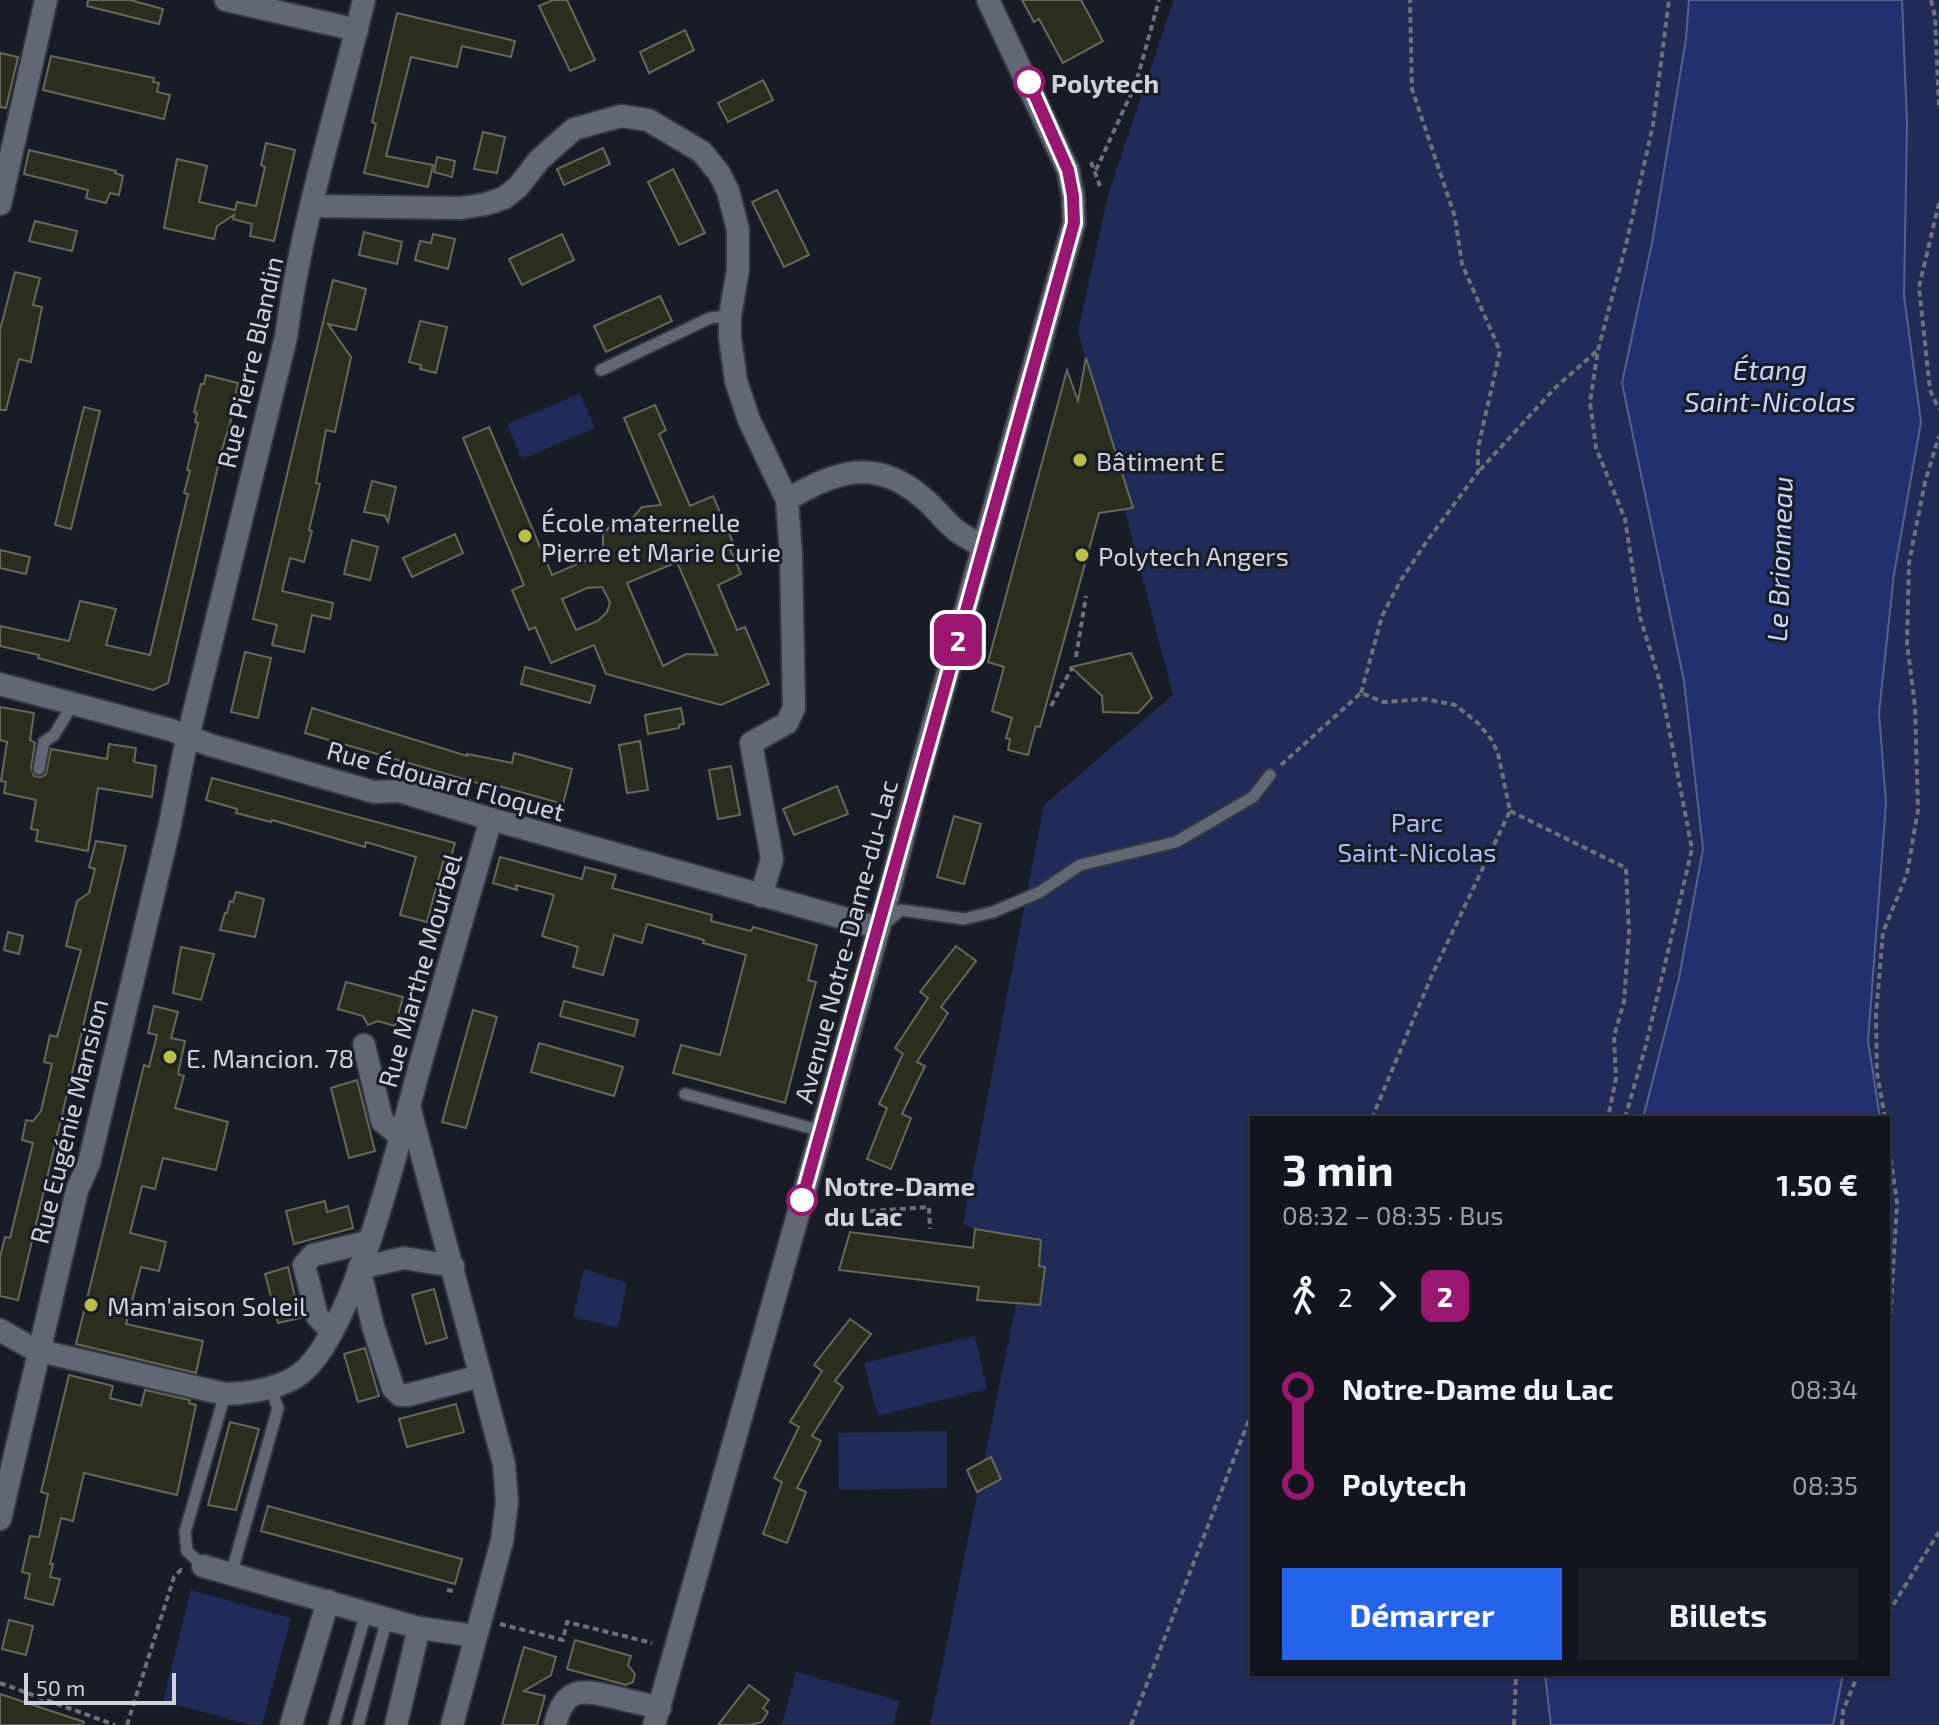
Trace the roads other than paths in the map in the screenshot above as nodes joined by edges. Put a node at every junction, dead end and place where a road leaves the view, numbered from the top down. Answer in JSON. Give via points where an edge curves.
{"nodes":[{"id":1,"x":46,"y":0,"type":"edge"},
{"id":2,"x":226,"y":0,"type":"edge"},
{"id":3,"x":364,"y":0,"type":"edge"},
{"id":4,"x":988,"y":0,"type":"edge"},
{"id":5,"x":357,"y":30,"type":"junction"},
{"id":6,"x":0,"y":204,"type":"edge"},
{"id":7,"x":312,"y":206,"type":"junction"},
{"id":8,"x":730,"y":316,"type":"junction"},
{"id":9,"x":601,"y":370,"type":"dead end"},
{"id":10,"x":787,"y":500,"type":"junction"},
{"id":11,"x":984,"y":547,"type":"junction"},
{"id":12,"x":0,"y":684,"type":"edge"},
{"id":13,"x":73,"y":704,"type":"junction"},
{"id":14,"x":188,"y":737,"type":"junction"},
{"id":15,"x":39,"y":769,"type":"dead end"},
{"id":16,"x":1270,"y":775,"type":"road end"},
{"id":17,"x":491,"y":819,"type":"junction"},
{"id":18,"x":761,"y":896,"type":"junction"},
{"id":19,"x":879,"y":928,"type":"junction"},
{"id":20,"x":364,"y":1045,"type":"dead end"},
{"id":21,"x":685,"y":1094,"type":"dead end"},
{"id":22,"x":409,"y":1105,"type":"junction"},
{"id":23,"x":822,"y":1131,"type":"junction"},
{"id":24,"x":400,"y":1136,"type":"junction"},
{"id":25,"x":368,"y":1242,"type":"junction"},
{"id":26,"x":453,"y":1266,"type":"junction"},
{"id":27,"x":359,"y":1268,"type":"junction"},
{"id":28,"x":0,"y":1330,"type":"edge"},
{"id":29,"x":332,"y":1332,"type":"junction"},
{"id":30,"x":41,"y":1350,"type":"junction"},
{"id":31,"x":481,"y":1376,"type":"junction"},
{"id":32,"x":270,"y":1387,"type":"junction"},
{"id":33,"x":225,"y":1394,"type":"junction"},
{"id":34,"x":0,"y":1519,"type":"edge"},
{"id":35,"x":196,"y":1570,"type":"joint"},
{"id":36,"x":231,"y":1575,"type":"junction"},
{"id":37,"x":328,"y":1601,"type":"junction"},
{"id":38,"x":377,"y":1616,"type":"junction"},
{"id":39,"x":419,"y":1628,"type":"junction"},
{"id":40,"x":485,"y":1630,"type":"junction"},
{"id":41,"x":657,"y":1716,"type":"edge"},
{"id":42,"x":291,"y":1725,"type":"edge"},
{"id":43,"x":334,"y":1725,"type":"edge"},
{"id":44,"x":358,"y":1725,"type":"edge"},
{"id":45,"x":396,"y":1725,"type":"edge"},
{"id":46,"x":452,"y":1725,"type":"edge"},
{"id":47,"x":555,"y":1725,"type":"edge"}],
"edges":[{"from":1,"to":6,"type":"street"},
{"from":2,"to":5,"type":"street"},
{"from":3,"to":5,"type":"street","name":"Rue Pierre Blandin"},
{"from":4,"to":11,"type":"street","name":"Avenue Notre-Dame-du-Lac","via":[[1068,170],[1074,223]]},
{"from":5,"to":7,"type":"street","name":"Rue Pierre Blandin"},
{"from":7,"to":8,"type":"street","via":[[486,204],[518,187],[574,129],[621,116],[648,120],[702,152],[728,191],[739,250]]},
{"from":7,"to":14,"type":"street","name":"Rue Pierre Blandin","via":[[286,337]]},
{"from":8,"to":9,"type":"lane","via":[[710,318]]},
{"from":8,"to":10,"type":"street","via":[[732,360],[742,401]]},
{"from":10,"to":11,"type":"street","via":[[835,475],[861,471],[890,476]]},
{"from":10,"to":18,"type":"street","via":[[794,708],[787,723],[751,743],[772,859]]},
{"from":11,"to":19,"type":"street","name":"Avenue Notre-Dame-du-Lac"},
{"from":12,"to":13,"type":"street","name":"Rue Édouard Floquet"},
{"from":13,"to":14,"type":"street","name":"Rue Édouard Floquet"},
{"from":13,"to":15,"type":"lane","via":[[44,742]]},
{"from":14,"to":17,"type":"street","name":"Rue Édouard Floquet","via":[[374,792],[399,791]]},
{"from":14,"to":30,"type":"street","name":"Rue Eugénie Mansion"},
{"from":16,"to":19,"type":"lane","via":[[1253,797],[1176,842],[1080,865],[1040,892],[993,912],[964,919],[901,910]]},
{"from":17,"to":18,"type":"street","name":"Rue Édouard Floquet"},
{"from":17,"to":22,"type":"street","name":"Rue Marthe Mourbel"},
{"from":18,"to":19,"type":"street","name":"Rue Édouard Floquet"},
{"from":19,"to":23,"type":"street","name":"Avenue Notre-Dame-du-Lac"},
{"from":20,"to":24,"type":"street","name":"Rue Marthe Mourbel","via":[[382,1121]]},
{"from":21,"to":23,"type":"lane"},
{"from":22,"to":24,"type":"street","name":"Rue Marthe Mourbel"},
{"from":22,"to":26,"type":"street"},
{"from":23,"to":41,"type":"street","name":"Avenue Notre-Dame-du-Lac"},
{"from":24,"to":25,"type":"street","name":"Rue Marthe Mourbel"},
{"from":25,"to":27,"type":"street","name":"Rue Marthe Mourbel"},
{"from":25,"to":29,"type":"street","via":[[313,1255],[304,1265],[317,1316]]},
{"from":26,"to":27,"type":"street","via":[[404,1258]]},
{"from":26,"to":31,"type":"street"},
{"from":27,"to":29,"type":"street","name":"Rue Marthe Mourbel"},
{"from":27,"to":31,"type":"street","via":[[377,1339],[400,1395]]},
{"from":28,"to":30,"type":"street","name":"Rue Marthe Mourbel"},
{"from":29,"to":32,"type":"street","name":"Rue Marthe Mourbel","via":[[300,1375]]},
{"from":30,"to":33,"type":"street","name":"Rue Marthe Mourbel"},
{"from":30,"to":34,"type":"street","name":"Rue Eugénie Mansion"},
{"from":31,"to":40,"type":"street","via":[[504,1464],[507,1502]]},
{"from":32,"to":33,"type":"street","name":"Rue Marthe Mourbel"},
{"from":32,"to":36,"type":"lane","via":[[278,1408]]},
{"from":33,"to":35,"type":"lane","via":[[185,1532]]},
{"from":35,"to":36,"type":"street"},
{"from":36,"to":37,"type":"street"},
{"from":37,"to":38,"type":"street"},
{"from":37,"to":42,"type":"street"},
{"from":38,"to":39,"type":"street"},
{"from":38,"to":43,"type":"lane"},
{"from":38,"to":44,"type":"lane"},
{"from":39,"to":40,"type":"street"},
{"from":39,"to":45,"type":"street"},
{"from":40,"to":46,"type":"street"},
{"from":41,"to":47,"type":"street","via":[[580,1692],[561,1705]]}]}
